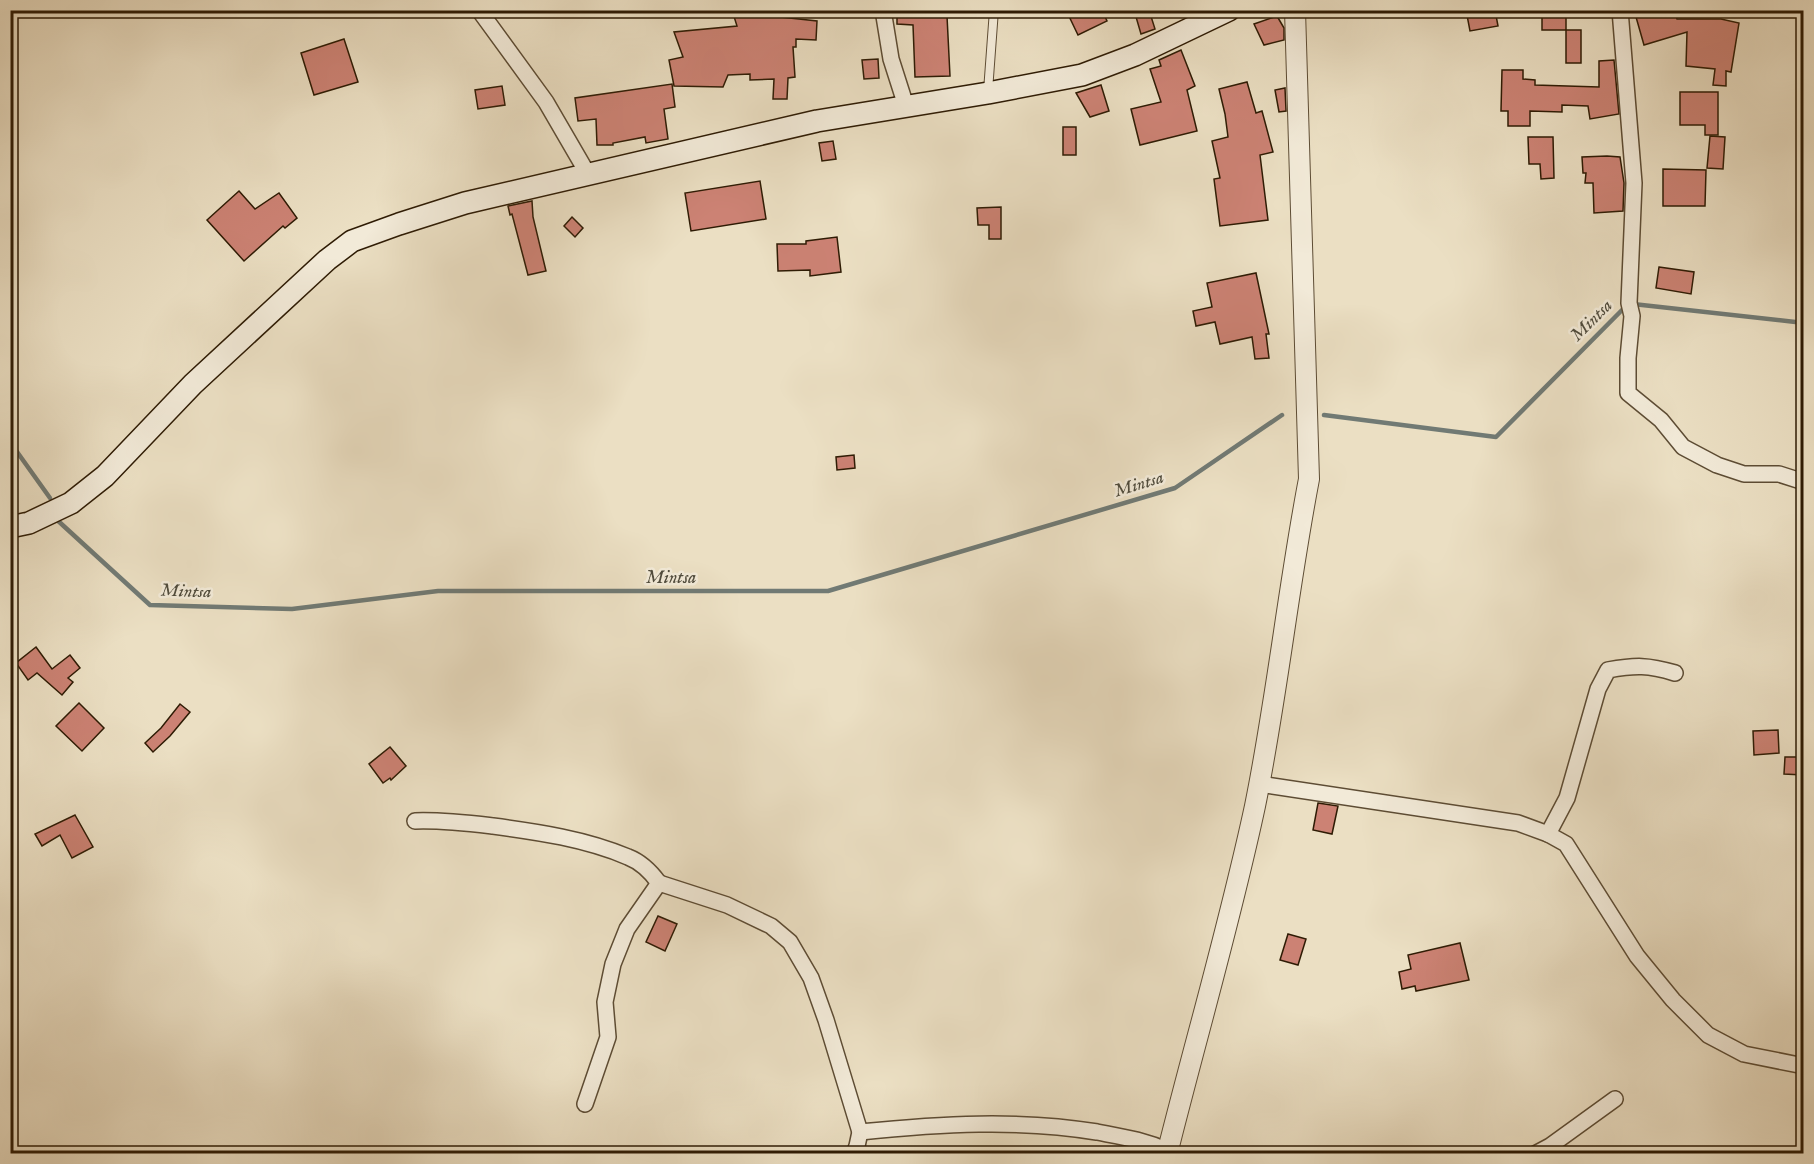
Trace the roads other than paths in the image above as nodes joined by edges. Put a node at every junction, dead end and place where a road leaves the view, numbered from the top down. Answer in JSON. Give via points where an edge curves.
{"nodes":[{"id":1,"x":479,"y":10,"type":"edge"},
{"id":2,"x":883,"y":10,"type":"edge"},
{"id":3,"x":994,"y":10,"type":"edge"},
{"id":4,"x":1229,"y":10,"type":"edge"},
{"id":5,"x":1295,"y":10,"type":"edge"},
{"id":6,"x":1620,"y":10,"type":"edge"},
{"id":7,"x":988,"y":93,"type":"junction"},
{"id":8,"x":906,"y":106,"type":"junction"},
{"id":9,"x":589,"y":176,"type":"junction"},
{"id":10,"x":1803,"y":482,"type":"edge"},
{"id":11,"x":10,"y":527,"type":"edge"},
{"id":12,"x":1675,"y":673,"type":"dead end"},
{"id":13,"x":1259,"y":784,"type":"junction"},
{"id":14,"x":415,"y":821,"type":"dead end"},
{"id":15,"x":1548,"y":834,"type":"junction"},
{"id":16,"x":659,"y":883,"type":"junction"},
{"id":17,"x":1803,"y":1066,"type":"edge"},
{"id":18,"x":1615,"y":1099,"type":"dead end"},
{"id":19,"x":585,"y":1104,"type":"dead end"},
{"id":20,"x":860,"y":1132,"type":"junction"},
{"id":21,"x":1551,"y":1150,"type":"edge"},
{"id":22,"x":1167,"y":1152,"type":"edge"},
{"id":23,"x":854,"y":1154,"type":"edge"},
{"id":24,"x":1535,"y":1154,"type":"edge"}],
"edges":[{"from":1,"to":9,"type":"street","via":[[546,102]]},
{"from":2,"to":8,"type":"street","via":[[891,59]]},
{"from":3,"to":7,"type":"lane"},
{"from":4,"to":7,"type":"main road","via":[[1135,55],[1082,75]]},
{"from":5,"to":13,"type":"street","via":[[1308,479]]},
{"from":6,"to":10,"type":"street","via":[[1635,183],[1629,393],[1661,420],[1683,447],[1718,465],[1744,474],[1779,474]]},
{"from":7,"to":8,"type":"main road"},
{"from":8,"to":9,"type":"main road","via":[[817,121]]},
{"from":9,"to":11,"type":"main road","via":[[465,204],[352,241],[193,384],[105,476],[71,503],[29,523]]},
{"from":12,"to":15,"type":"street","via":[[1652,666],[1608,670],[1598,689],[1567,798]]},
{"from":13,"to":15,"type":"street","via":[[1518,823]]},
{"from":13,"to":22,"type":"street","via":[[1230,917]]},
{"from":14,"to":16,"type":"street","via":[[520,829],[578,840],[629,857],[650,870]]},
{"from":15,"to":17,"type":"street","via":[[1566,844],[1637,956],[1708,1035],[1744,1054]]},
{"from":16,"to":19,"type":"street","via":[[627,929],[613,964],[605,1002],[608,1038]]},
{"from":16,"to":20,"type":"street","via":[[728,905],[771,926],[790,942],[811,978]]},
{"from":18,"to":21,"type":"street"},
{"from":20,"to":22,"type":"street","via":[[976,1123],[1015,1124],[1114,1135],[1146,1141]]},
{"from":20,"to":23,"type":"street"},
{"from":21,"to":24,"type":"street"}]}
